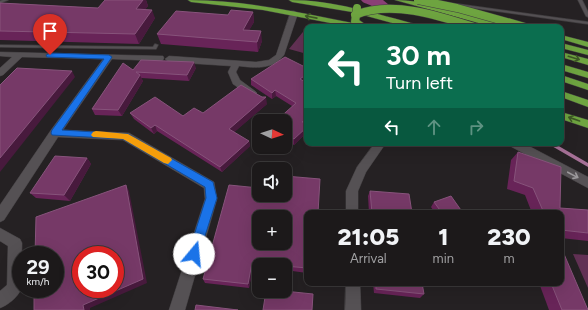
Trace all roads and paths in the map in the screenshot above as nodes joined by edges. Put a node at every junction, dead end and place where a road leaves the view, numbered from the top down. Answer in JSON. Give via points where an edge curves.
{"nodes":[{"id":1,"x":6,"y":0,"type":"edge"},
{"id":2,"x":191,"y":0,"type":"edge"},
{"id":3,"x":292,"y":0,"type":"edge"},
{"id":4,"x":398,"y":0,"type":"edge"},
{"id":5,"x":418,"y":0,"type":"edge"},
{"id":6,"x":437,"y":0,"type":"edge"},
{"id":7,"x":580,"y":0,"type":"edge"},
{"id":8,"x":0,"y":2,"type":"edge"},
{"id":9,"x":362,"y":4,"type":"dead end"},
{"id":10,"x":294,"y":14,"type":"junction"},
{"id":11,"x":355,"y":15,"type":"junction"},
{"id":12,"x":526,"y":15,"type":"junction"},
{"id":13,"x":588,"y":16,"type":"edge"},
{"id":14,"x":588,"y":23,"type":"edge"},
{"id":15,"x":344,"y":24,"type":"edge"},
{"id":16,"x":357,"y":24,"type":"edge"},
{"id":17,"x":405,"y":24,"type":"edge"},
{"id":18,"x":465,"y":24,"type":"edge"},
{"id":19,"x":491,"y":24,"type":"edge"},
{"id":20,"x":514,"y":24,"type":"edge"},
{"id":21,"x":518,"y":24,"type":"edge"},
{"id":22,"x":564,"y":38,"type":"edge"},
{"id":23,"x":156,"y":45,"type":"edge"},
{"id":24,"x":588,"y":45,"type":"edge"},
{"id":25,"x":0,"y":46,"type":"edge"},
{"id":26,"x":564,"y":46,"type":"edge"},
{"id":27,"x":588,"y":53,"type":"edge"},
{"id":28,"x":0,"y":54,"type":"edge"},
{"id":29,"x":20,"y":54,"type":"junction"},
{"id":30,"x":564,"y":55,"type":"edge"},
{"id":31,"x":109,"y":57,"type":"junction"},
{"id":32,"x":588,"y":62,"type":"edge"},
{"id":33,"x":236,"y":64,"type":"junction"},
{"id":34,"x":564,"y":68,"type":"edge"},
{"id":35,"x":0,"y":73,"type":"edge"},
{"id":36,"x":588,"y":75,"type":"edge"},
{"id":37,"x":564,"y":79,"type":"edge"},
{"id":38,"x":588,"y":87,"type":"edge"},
{"id":39,"x":564,"y":95,"type":"edge"},
{"id":40,"x":261,"y":98,"type":"edge"},
{"id":41,"x":588,"y":104,"type":"edge"},
{"id":42,"x":564,"y":116,"type":"edge"},
{"id":43,"x":588,"y":124,"type":"edge"},
{"id":44,"x":55,"y":133,"type":"junction"},
{"id":45,"x":379,"y":146,"type":"edge"},
{"id":46,"x":520,"y":146,"type":"edge"},
{"id":47,"x":588,"y":183,"type":"edge"},
{"id":48,"x":352,"y":210,"type":"edge"},
{"id":49,"x":0,"y":216,"type":"edge"},
{"id":50,"x":0,"y":234,"type":"edge"},
{"id":51,"x":353,"y":286,"type":"edge"},
{"id":52,"x":0,"y":301,"type":"edge"},
{"id":53,"x":177,"y":310,"type":"edge"},
{"id":54,"x":353,"y":310,"type":"edge"}],
"edges":[{"from":1,"to":8,"type":"lane"},
{"from":2,"to":10,"type":"highway"},
{"from":3,"to":17,"type":"highway","via":[[352,10]]},
{"from":4,"to":19,"type":"highway"},
{"from":5,"to":20,"type":"highway","bridge":true},
{"from":6,"to":12,"type":"lane"},
{"from":7,"to":13,"type":"lane"},
{"from":9,"to":11,"type":"highway","bridge":true,"via":[[358,6]]},
{"from":15,"to":10,"type":"highway","one_way":true},
{"from":10,"to":33,"type":"street","via":[[276,60],[267,64]]},
{"from":11,"to":16,"type":"highway","bridge":true},
{"from":11,"to":18,"type":"highway","bridge":true,"via":[[371,7],[397,6]]},
{"from":12,"to":14,"type":"lane"},
{"from":12,"to":21,"type":"lane"},
{"from":22,"to":24,"type":"highway"},
{"from":23,"to":25,"type":"lane","via":[[155,48]]},
{"from":26,"to":27,"type":"highway"},
{"from":28,"to":29,"type":"street"},
{"from":29,"to":31,"type":"street"},
{"from":29,"to":35,"type":"street"},
{"from":30,"to":32,"type":"highway","one_way":true},
{"from":31,"to":33,"type":"street","via":[[165,58]]},
{"from":31,"to":44,"type":"street"},
{"from":33,"to":40,"type":"street","via":[[232,72],[236,82]]},
{"from":34,"to":36,"type":"highway"},
{"from":37,"to":38,"type":"highway"},
{"from":39,"to":41,"type":"highway"},
{"from":43,"to":42,"type":"highway","one_way":true},
{"from":44,"to":49,"type":"street"},
{"from":44,"to":53,"type":"street","via":[[124,136],[210,185],[212,198]]},
{"from":45,"to":48,"type":"street","via":[[362,170],[352,191]]},
{"from":46,"to":47,"type":"street","one_way":true},
{"from":50,"to":52,"type":"street","via":[[16,244],[14,288]]},
{"from":51,"to":54,"type":"street"}]}
